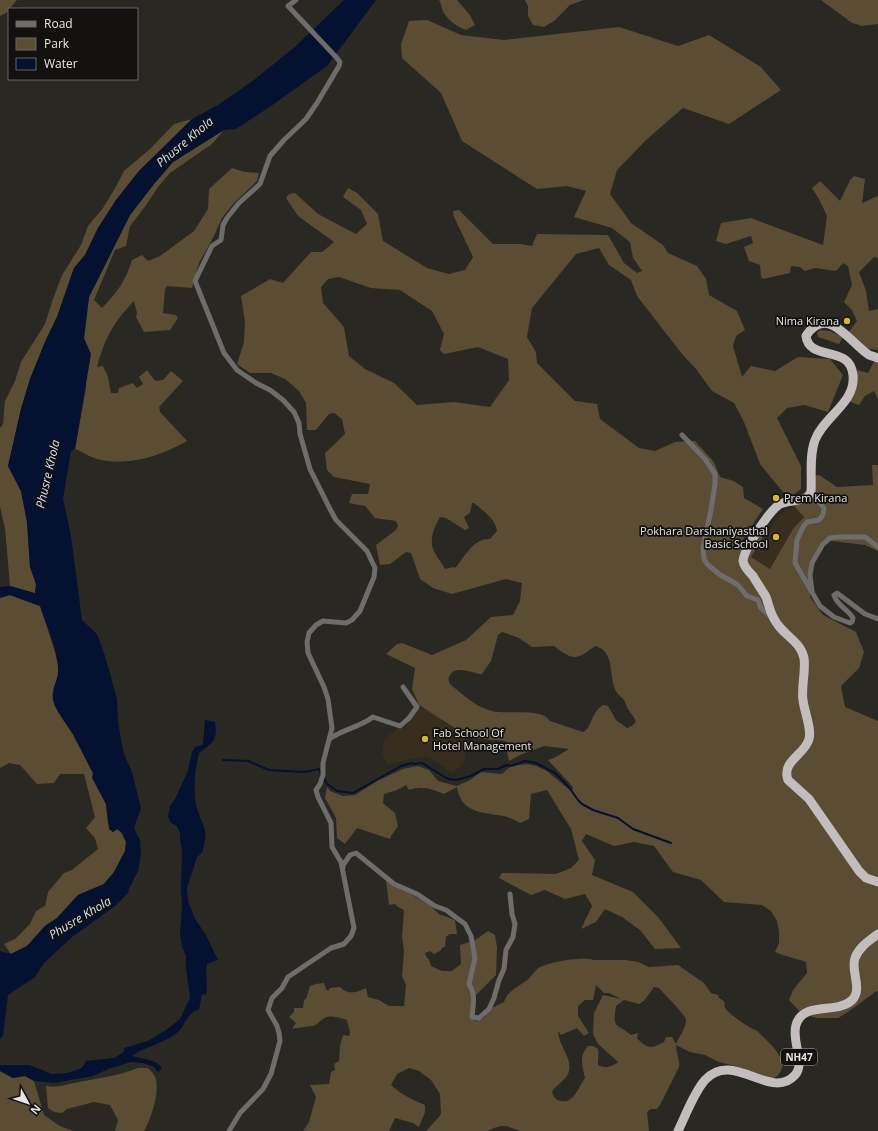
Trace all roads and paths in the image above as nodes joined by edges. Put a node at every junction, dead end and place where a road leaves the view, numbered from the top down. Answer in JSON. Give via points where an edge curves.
{"nodes":[{"id":1,"x":296,"y":0,"type":"edge"},
{"id":2,"x":878,"y":358,"type":"edge"},
{"id":3,"x":682,"y":435,"type":"dead end"},
{"id":4,"x":811,"y":492,"type":"junction"},
{"id":5,"x":878,"y":547,"type":"edge"},
{"id":6,"x":812,"y":594,"type":"junction"},
{"id":7,"x":771,"y":616,"type":"junction"},
{"id":8,"x":878,"y":619,"type":"edge"},
{"id":9,"x":402,"y":687,"type":"dead end"},
{"id":10,"x":331,"y":738,"type":"junction"},
{"id":11,"x":344,"y":872,"type":"junction"},
{"id":12,"x":878,"y":882,"type":"edge"},
{"id":13,"x":510,"y":894,"type":"dead end"},
{"id":14,"x":878,"y":934,"type":"edge"},
{"id":15,"x":229,"y":1131,"type":"edge"},
{"id":16,"x":678,"y":1131,"type":"edge"}],
"edges":[{"from":1,"to":10,"type":"street","via":[[288,6],[336,57],[340,62],[339,66],[306,119],[270,156],[260,184],[227,218],[223,225],[221,240],[212,246],[195,281],[230,363],[256,383],[270,390],[294,412],[310,469],[330,509],[336,520],[367,552],[375,568],[374,577],[360,611],[352,620],[346,623],[323,621],[316,624],[309,633],[308,653],[328,700]]},
{"from":2,"to":4,"type":"highway","via":[[870,355],[832,325],[824,323],[814,326],[806,336],[806,342],[810,347],[839,356],[848,364],[853,383],[847,398],[815,440],[811,458]]},
{"from":3,"to":7,"type":"street","via":[[705,459],[715,474],[703,548],[704,559],[747,596],[758,600],[761,608]]},
{"from":4,"to":6,"type":"street","via":[[824,508],[823,515],[819,520],[807,522],[802,527],[797,540],[795,563]]},
{"from":4,"to":7,"type":"highway","via":[[806,498],[785,502],[773,511],[744,554],[743,564],[766,597]]},
{"from":5,"to":6,"type":"street","via":[[865,537],[830,538],[823,544],[812,563]]},
{"from":6,"to":8,"type":"street","via":[[820,606],[834,617],[846,622],[852,622],[853,618],[835,600],[834,595],[837,593],[865,614]]},
{"from":7,"to":12,"type":"highway","via":[[802,651],[804,664],[803,700],[809,739],[803,750],[788,766],[786,776],[808,799],[859,871],[866,878]]},
{"from":9,"to":10,"type":"street","via":[[417,707],[400,726],[373,717],[360,726]]},
{"from":10,"to":11,"type":"street","via":[[323,763],[323,775],[316,790],[331,823],[332,847],[342,862]]},
{"from":11,"to":13,"type":"street","via":[[343,865],[348,856],[356,853],[394,884],[446,910],[465,924],[471,936],[475,958],[469,984],[474,996],[472,1017],[476,1018],[487,1013],[492,1004],[504,969],[506,950],[514,937],[515,924]]},
{"from":11,"to":15,"type":"street","via":[[354,928],[351,936],[344,944],[331,948],[288,977],[272,998],[268,1010],[277,1026],[280,1041],[273,1069],[268,1082],[240,1113]]},
{"from":14,"to":16,"type":"highway","number":"NH47","via":[[866,943],[855,958],[857,987],[854,998],[838,1007],[812,1010],[799,1019],[795,1042],[800,1062],[795,1076],[785,1082],[775,1083],[735,1071],[716,1072],[699,1090]]}]}
